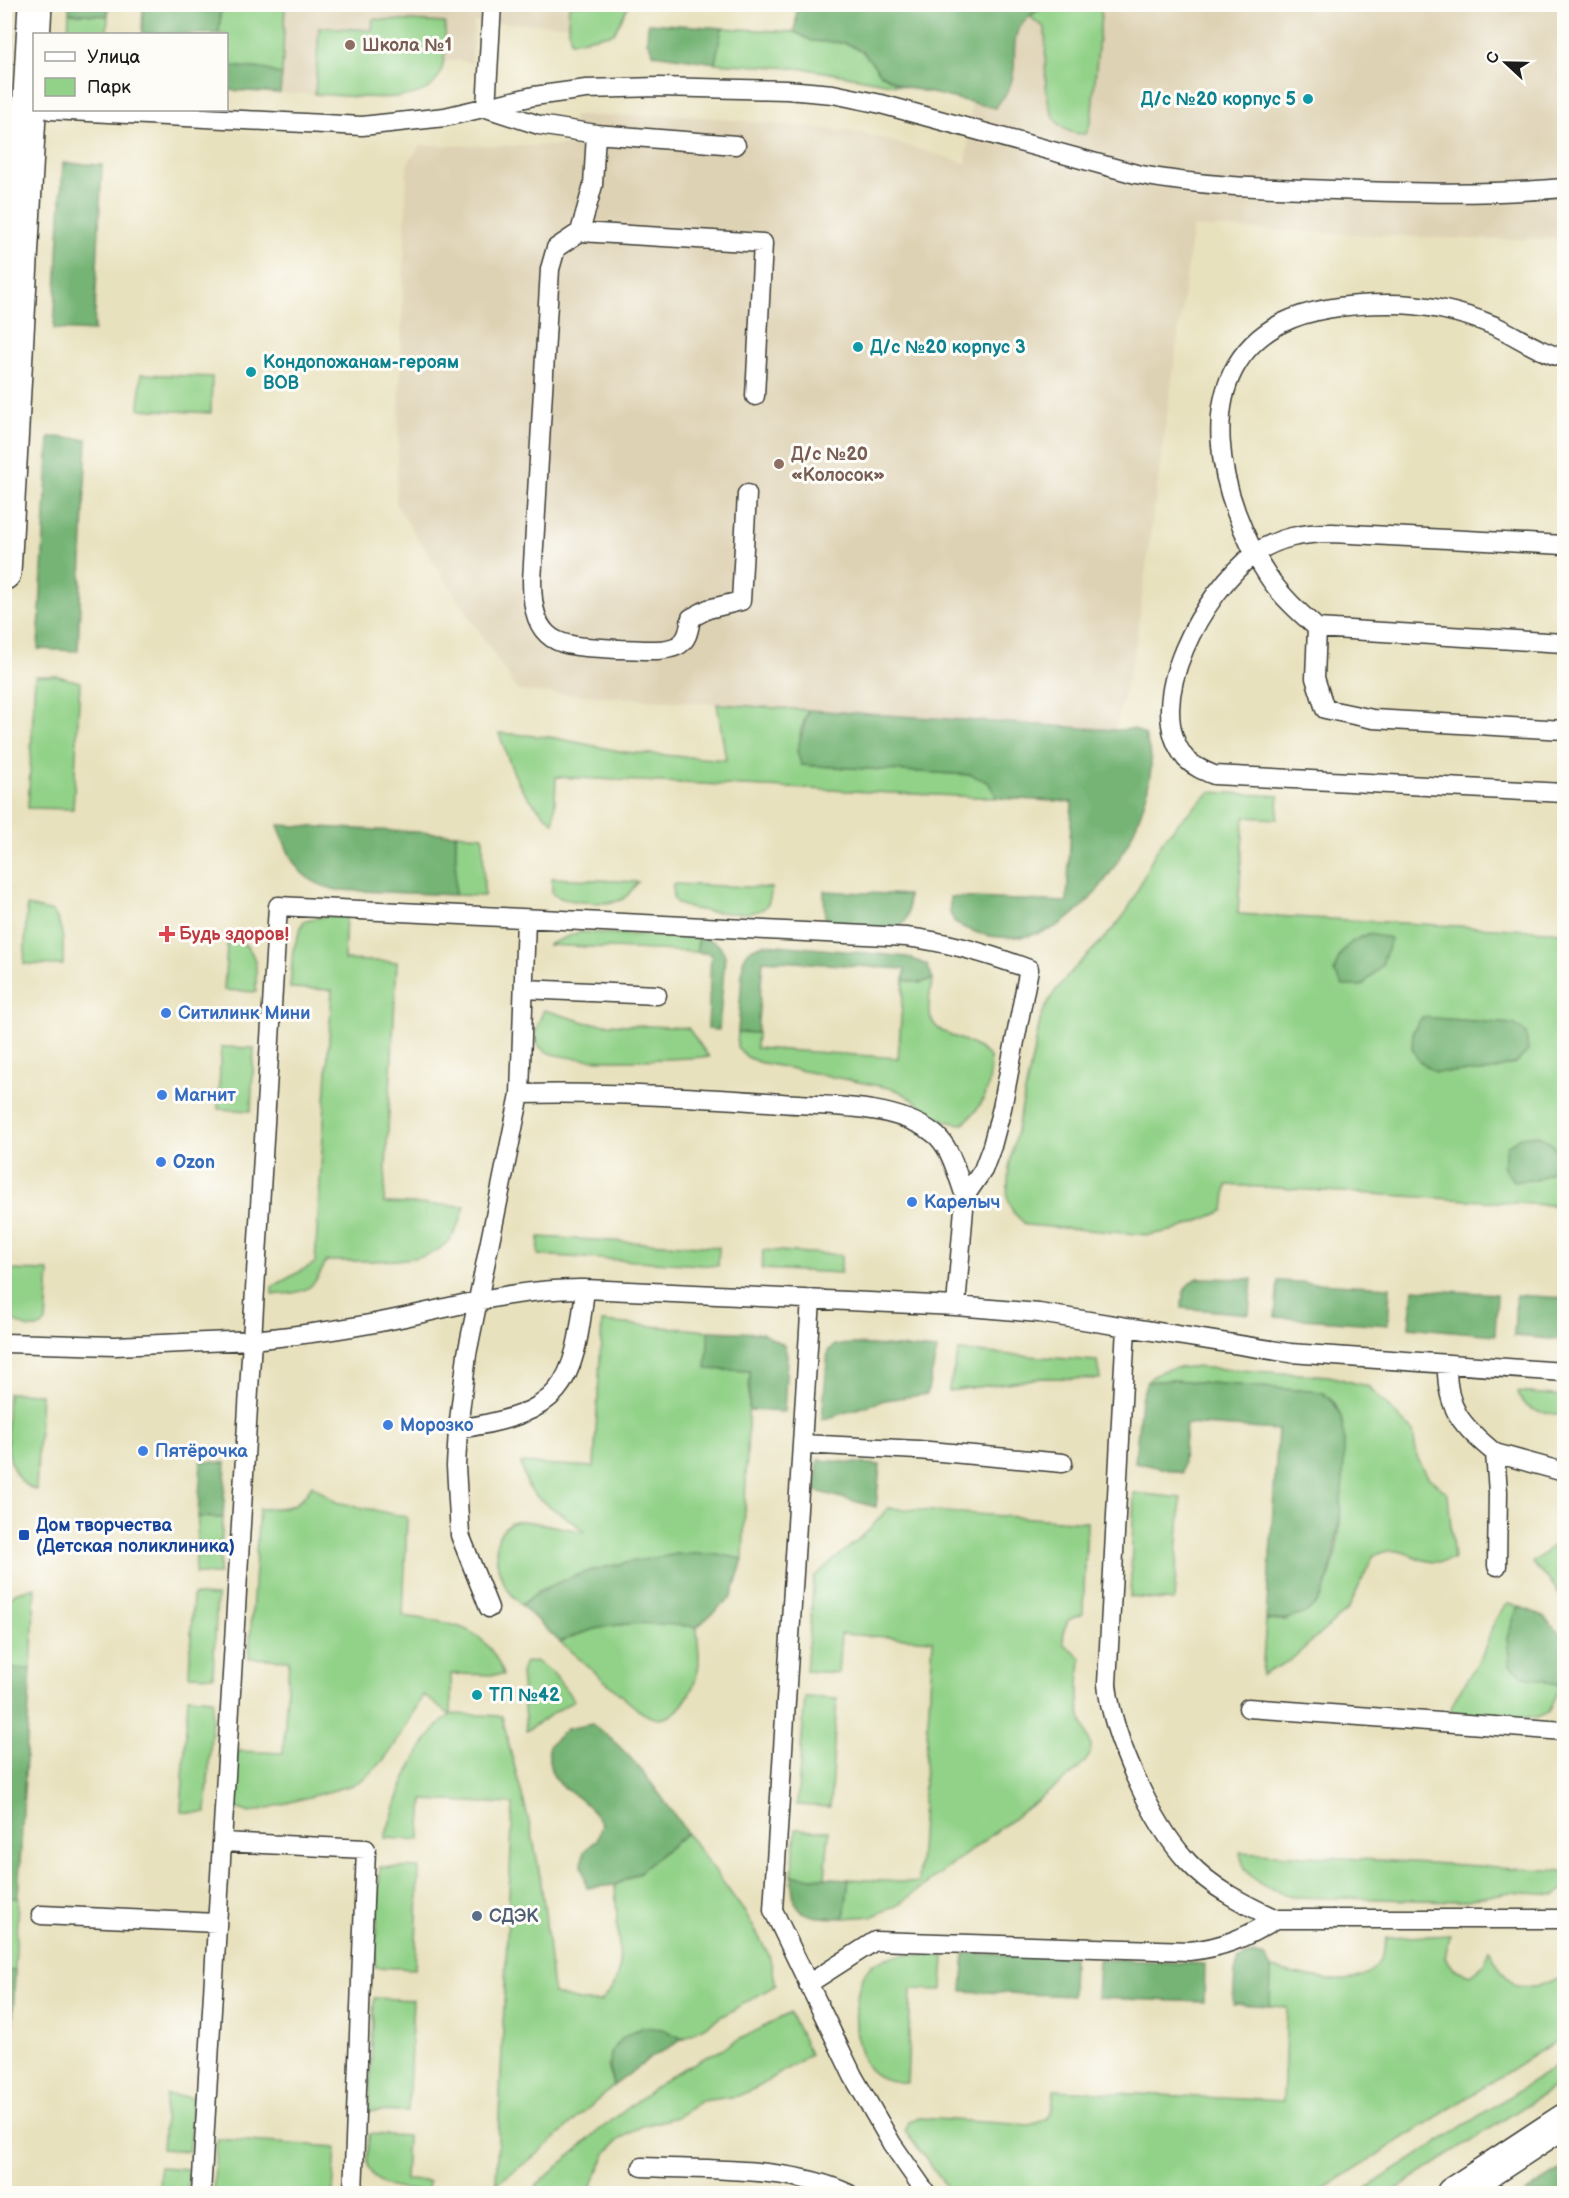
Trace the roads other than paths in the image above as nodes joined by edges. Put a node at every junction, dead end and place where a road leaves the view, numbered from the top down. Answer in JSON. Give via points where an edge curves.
{"nodes":[{"id":1,"x":35,"y":4,"type":"edge"},
{"id":2,"x":492,"y":4,"type":"edge"},
{"id":3,"x":36,"y":33,"type":"edge"},
{"id":4,"x":486,"y":108,"type":"junction"},
{"id":5,"x":38,"y":111,"type":"edge"},
{"id":6,"x":76,"y":111,"type":"edge"},
{"id":7,"x":596,"y":134,"type":"junction"},
{"id":8,"x":736,"y":145,"type":"dead end"},
{"id":9,"x":1564,"y":188,"type":"edge"},
{"id":10,"x":580,"y":232,"type":"junction"},
{"id":11,"x":1564,"y":357,"type":"edge"},
{"id":12,"x":755,"y":396,"type":"dead end"},
{"id":13,"x":8,"y":445,"type":"edge"},
{"id":14,"x":747,"y":494,"type":"dead end"},
{"id":15,"x":1564,"y":545,"type":"edge"},
{"id":16,"x":1255,"y":553,"type":"junction"},
{"id":17,"x":4,"y":573,"type":"edge"},
{"id":18,"x":1317,"y":628,"type":"junction"},
{"id":19,"x":1564,"y":643,"type":"edge"},
{"id":20,"x":1564,"y":730,"type":"edge"},
{"id":21,"x":1564,"y":792,"type":"edge"},
{"id":22,"x":526,"y":919,"type":"junction"},
{"id":23,"x":524,"y":989,"type":"junction"},
{"id":24,"x":657,"y":995,"type":"dead end"},
{"id":25,"x":520,"y":1094,"type":"junction"},
{"id":26,"x":965,"y":1196,"type":"junction"},
{"id":27,"x":585,"y":1289,"type":"junction"},
{"id":28,"x":811,"y":1299,"type":"junction"},
{"id":29,"x":478,"y":1300,"type":"junction"},
{"id":30,"x":956,"y":1306,"type":"junction"},
{"id":31,"x":1126,"y":1327,"type":"junction"},
{"id":32,"x":252,"y":1341,"type":"junction"},
{"id":33,"x":4,"y":1344,"type":"edge"},
{"id":34,"x":1447,"y":1365,"type":"junction"},
{"id":35,"x":1564,"y":1372,"type":"edge"},
{"id":36,"x":458,"y":1429,"type":"junction"},
{"id":37,"x":802,"y":1444,"type":"junction"},
{"id":38,"x":1495,"y":1453,"type":"junction"},
{"id":39,"x":1063,"y":1462,"type":"dead end"},
{"id":40,"x":1564,"y":1472,"type":"edge"},
{"id":41,"x":1497,"y":1566,"type":"dead end"},
{"id":42,"x":489,"y":1608,"type":"dead end"},
{"id":43,"x":1248,"y":1708,"type":"dead end"},
{"id":44,"x":1564,"y":1731,"type":"edge"},
{"id":45,"x":222,"y":1842,"type":"junction"},
{"id":46,"x":41,"y":1915,"type":"dead end"},
{"id":47,"x":1276,"y":1919,"type":"junction"},
{"id":48,"x":1564,"y":1919,"type":"edge"},
{"id":49,"x":218,"y":1923,"type":"junction"},
{"id":50,"x":808,"y":1984,"type":"junction"},
{"id":51,"x":1564,"y":2121,"type":"edge"},
{"id":52,"x":642,"y":2166,"type":"dead end"},
{"id":53,"x":201,"y":2193,"type":"edge"},
{"id":54,"x":353,"y":2193,"type":"edge"},
{"id":55,"x":849,"y":2193,"type":"edge"},
{"id":56,"x":927,"y":2193,"type":"edge"},
{"id":57,"x":1453,"y":2193,"type":"edge"}],
"edges":[{"from":1,"to":3,"type":"street"},
{"from":2,"to":4,"type":"lane"},
{"from":4,"to":6,"type":"lane","via":[[445,117],[362,126]]},
{"from":4,"to":7,"type":"lane","via":[[539,125]]},
{"from":4,"to":9,"type":"lane","via":[[586,89],[787,90],[881,104],[1176,182],[1427,193]]},
{"from":5,"to":13,"type":"street"},
{"from":7,"to":8,"type":"lane"},
{"from":7,"to":10,"type":"lane","via":[[593,185]]},
{"from":10,"to":12,"type":"lane","via":[[763,243]]},
{"from":10,"to":14,"type":"lane","via":[[556,248],[550,269],[532,581],[536,617],[542,629],[552,639],[581,647],[646,650],[677,646],[686,639],[691,618],[708,609],[741,601]]},
{"from":11,"to":16,"type":"lane","via":[[1470,317],[1414,306],[1380,304],[1330,309],[1282,323],[1234,367],[1222,408],[1224,467],[1243,529]]},
{"from":13,"to":17,"type":"street"},
{"from":15,"to":16,"type":"lane","via":[[1314,533],[1287,538]]},
{"from":16,"to":18,"type":"lane","via":[[1279,591]]},
{"from":16,"to":21,"type":"lane","via":[[1217,592],[1180,655],[1173,679],[1174,734],[1179,748],[1196,767],[1214,775]]},
{"from":18,"to":19,"type":"lane"},
{"from":18,"to":20,"type":"lane","via":[[1315,678],[1325,709],[1373,719]]},
{"from":22,"to":23,"type":"lane"},
{"from":22,"to":26,"type":"lane","via":[[906,937],[968,948],[1029,969],[992,1146],[983,1170]]},
{"from":22,"to":32,"type":"lane","via":[[278,906]]},
{"from":23,"to":24,"type":"lane"},
{"from":23,"to":25,"type":"lane"},
{"from":25,"to":26,"type":"lane","via":[[673,1095],[878,1112],[933,1132],[947,1150]]},
{"from":25,"to":29,"type":"lane"},
{"from":26,"to":30,"type":"lane"},
{"from":27,"to":28,"type":"lane"},
{"from":27,"to":29,"type":"lane","via":[[534,1291]]},
{"from":27,"to":36,"type":"lane","via":[[574,1361],[553,1397],[512,1418]]},
{"from":28,"to":30,"type":"lane"},
{"from":28,"to":37,"type":"lane"},
{"from":29,"to":32,"type":"lane","via":[[352,1327]]},
{"from":29,"to":36,"type":"lane"},
{"from":30,"to":31,"type":"lane","via":[[1039,1313]]},
{"from":31,"to":34,"type":"lane","via":[[1259,1349]]},
{"from":31,"to":47,"type":"lane","via":[[1107,1684],[1115,1729],[1165,1830],[1187,1861],[1239,1901]]},
{"from":32,"to":33,"type":"lane","via":[[115,1346]]},
{"from":32,"to":45,"type":"lane"},
{"from":34,"to":35,"type":"lane"},
{"from":34,"to":38,"type":"lane","via":[[1449,1401],[1461,1421]]},
{"from":36,"to":42,"type":"lane","via":[[460,1535]]},
{"from":37,"to":39,"type":"lane"},
{"from":37,"to":50,"type":"lane","via":[[773,1910]]},
{"from":38,"to":40,"type":"lane"},
{"from":38,"to":41,"type":"lane"},
{"from":43,"to":44,"type":"lane"},
{"from":45,"to":49,"type":"lane"},
{"from":45,"to":54,"type":"lane","via":[[366,1849]]},
{"from":46,"to":49,"type":"lane"},
{"from":47,"to":48,"type":"lane"},
{"from":47,"to":50,"type":"lane","via":[[1230,1944],[1189,1951],[875,1941]]},
{"from":49,"to":53,"type":"lane"},
{"from":50,"to":56,"type":"lane","via":[[853,2076],[892,2144]]},
{"from":51,"to":57,"type":"street"},
{"from":52,"to":55,"type":"lane","via":[[812,2179]]}]}
